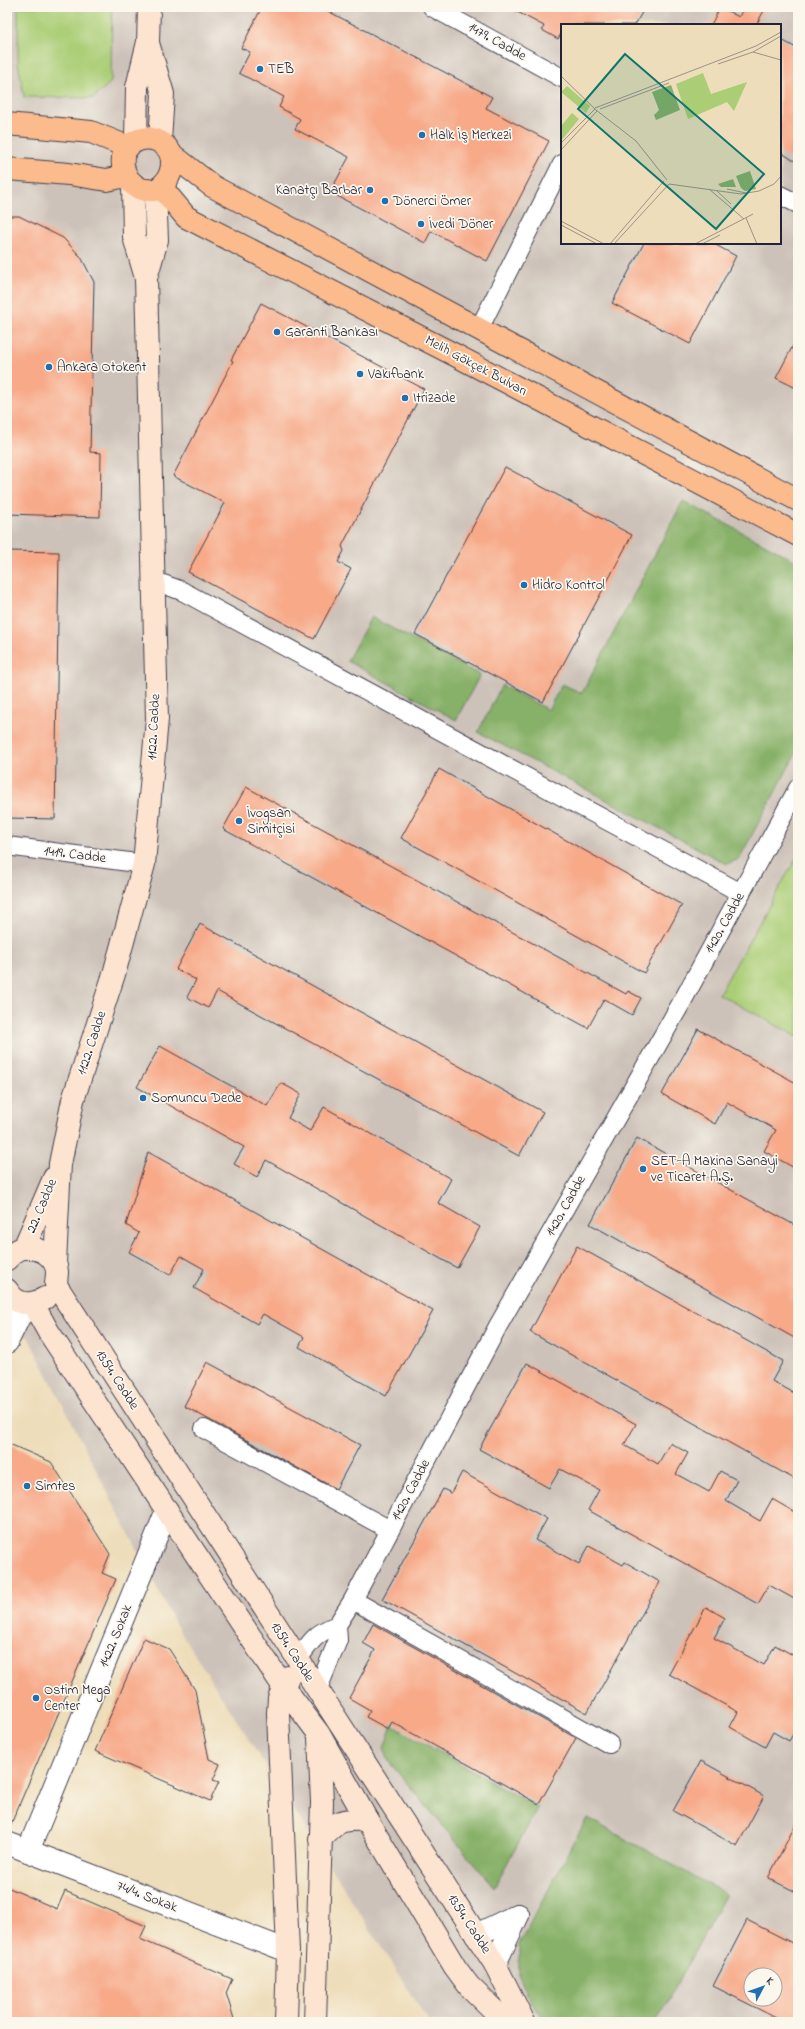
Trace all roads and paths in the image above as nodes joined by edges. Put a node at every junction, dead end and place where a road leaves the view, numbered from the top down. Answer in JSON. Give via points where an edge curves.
{"nodes":[{"id":1,"x":149,"y":7,"type":"edge"},
{"id":2,"x":432,"y":7,"type":"edge"},
{"id":3,"x":148,"y":42,"type":"junction"},
{"id":4,"x":561,"y":77,"type":"edge"},
{"id":5,"x":7,"y":124,"type":"edge"},
{"id":6,"x":132,"y":144,"type":"junction"},
{"id":7,"x":165,"y":148,"type":"junction"},
{"id":8,"x":561,"y":166,"type":"edge"},
{"id":9,"x":7,"y":169,"type":"edge"},
{"id":10,"x":129,"y":180,"type":"junction"},
{"id":11,"x":158,"y":189,"type":"junction"},
{"id":12,"x":781,"y":196,"type":"edge"},
{"id":13,"x":798,"y":204,"type":"edge"},
{"id":14,"x":146,"y":278,"type":"junction"},
{"id":15,"x":478,"y":329,"type":"junction"},
{"id":16,"x":798,"y":500,"type":"edge"},
{"id":17,"x":798,"y":535,"type":"edge"},
{"id":18,"x":154,"y":582,"type":"junction"},
{"id":19,"x":798,"y":788,"type":"edge"},
{"id":20,"x":7,"y":846,"type":"edge"},
{"id":21,"x":144,"y":864,"type":"junction"},
{"id":22,"x":741,"y":893,"type":"junction"},
{"id":23,"x":60,"y":1164,"type":"junction"},
{"id":24,"x":16,"y":1253,"type":"edge"},
{"id":25,"x":55,"y":1263,"type":"junction"},
{"id":26,"x":56,"y":1284,"type":"junction"},
{"id":27,"x":15,"y":1297,"type":"edge"},
{"id":28,"x":7,"y":1324,"type":"edge"},
{"id":29,"x":7,"y":1342,"type":"edge"},
{"id":30,"x":204,"y":1429,"type":"dead end"},
{"id":31,"x":167,"y":1510,"type":"junction"},
{"id":32,"x":390,"y":1530,"type":"junction"},
{"id":33,"x":353,"y":1600,"type":"junction"},
{"id":34,"x":337,"y":1625,"type":"junction"},
{"id":35,"x":297,"y":1661,"type":"junction"},
{"id":36,"x":283,"y":1686,"type":"junction"},
{"id":37,"x":317,"y":1691,"type":"junction"},
{"id":38,"x":319,"y":1734,"type":"junction"},
{"id":39,"x":609,"y":1744,"type":"dead end"},
{"id":40,"x":367,"y":1820,"type":"junction"},
{"id":41,"x":320,"y":1838,"type":"junction"},
{"id":42,"x":7,"y":1843,"type":"edge"},
{"id":43,"x":28,"y":1851,"type":"junction"},
{"id":44,"x":476,"y":1935,"type":"junction"},
{"id":45,"x":288,"y":1951,"type":"junction"},
{"id":46,"x":450,"y":1956,"type":"junction"},
{"id":47,"x":494,"y":1964,"type":"junction"},
{"id":48,"x":469,"y":1986,"type":"junction"},
{"id":49,"x":286,"y":2022,"type":"edge"},
{"id":50,"x":315,"y":2022,"type":"edge"},
{"id":51,"x":506,"y":2022,"type":"edge"},
{"id":52,"x":524,"y":2022,"type":"edge"}],
"edges":[{"from":1,"to":3,"type":"main road"},
{"from":2,"to":4,"type":"street","name":"1479. Cadde"},
{"from":3,"to":6,"type":"main road","via":[[137,87]]},
{"from":3,"to":7,"type":"main road","via":[[163,94]]},
{"from":5,"to":6,"type":"main road","via":[[91,132]]},
{"from":6,"to":7,"type":"main road","via":[[148,138]]},
{"from":6,"to":10,"type":"main road","via":[[123,156],[122,166]]},
{"from":7,"to":11,"type":"main road","via":[[173,164],[170,174]]},
{"from":7,"to":15,"type":"main road","via":[[212,186]]},
{"from":8,"to":15,"type":"street"},
{"from":9,"to":10,"type":"main road"},
{"from":10,"to":11,"type":"main road","via":[[139,188]]},
{"from":10,"to":14,"type":"main road","name":"1122. Cadde","via":[[134,237]]},
{"from":11,"to":14,"type":"main road","name":"1122. Cadde","via":[[157,240]]},
{"from":11,"to":17,"type":"main road","name":"Melih Gökçek Bulvarı","via":[[186,217]]},
{"from":12,"to":13,"type":"street"},
{"from":14,"to":18,"type":"main road","name":"1122. Cadde"},
{"from":15,"to":16,"type":"main road"},
{"from":18,"to":21,"type":"main road","name":"1122. Cadde","via":[[157,719]]},
{"from":18,"to":22,"type":"street","via":[[182,591]]},
{"from":19,"to":22,"type":"street","name":"1420. Cadde"},
{"from":20,"to":21,"type":"street","name":"1419. Cadde"},
{"from":21,"to":23,"type":"main road","name":"1122. Cadde","via":[[114,974],[74,1100]]},
{"from":22,"to":32,"type":"street","name":"1420. Cadde","via":[[498,1326]]},
{"from":23,"to":24,"type":"main road","name":"22. Cadde"},
{"from":23,"to":25,"type":"main road"},
{"from":24,"to":25,"type":"main road","via":[[38,1249],[51,1257]]},
{"from":25,"to":26,"type":"main road"},
{"from":26,"to":27,"type":"main road","via":[[46,1297]]},
{"from":26,"to":35,"type":"main road","name":"1354. Cadde"},
{"from":27,"to":28,"type":"street"},
{"from":27,"to":29,"type":"street"},
{"from":27,"to":31,"type":"main road","name":"1354. Cadde","via":[[48,1331]]},
{"from":30,"to":32,"type":"street"},
{"from":31,"to":36,"type":"main road","name":"1354. Cadde"},
{"from":31,"to":43,"type":"street","name":"1422. Sokak"},
{"from":32,"to":33,"type":"street","name":"1420. Cadde"},
{"from":33,"to":34,"type":"street","name":"1420. Cadde"},
{"from":33,"to":39,"type":"street"},
{"from":34,"to":35,"type":"street","via":[[321,1631],[311,1640]]},
{"from":34,"to":37,"type":"street","via":[[338,1640]]},
{"from":35,"to":36,"type":"main road"},
{"from":35,"to":37,"type":"main road","name":"1354. Cadde"},
{"from":36,"to":38,"type":"main road","name":"1354. Cadde"},
{"from":36,"to":45,"type":"main road","via":[[278,1713]]},
{"from":37,"to":38,"type":"main road"},
{"from":37,"to":44,"type":"main road","name":"1354. Cadde"},
{"from":38,"to":40,"type":"main road","name":"1354. Cadde"},
{"from":38,"to":41,"type":"main road","via":[[322,1802]]},
{"from":40,"to":41,"type":"main road","via":[[335,1823]]},
{"from":40,"to":46,"type":"main road","name":"1354. Cadde"},
{"from":41,"to":50,"type":"main road"},
{"from":42,"to":43,"type":"street","name":"74/4. Sokak"},
{"from":43,"to":45,"type":"street","name":"74/4. Sokak"},
{"from":44,"to":46,"type":"main road"},
{"from":44,"to":47,"type":"main road","name":"1354. Cadde"},
{"from":44,"to":47,"type":"street","via":[[518,1915]]},
{"from":45,"to":49,"type":"main road"},
{"from":46,"to":48,"type":"main road","name":"1354. Cadde"},
{"from":47,"to":48,"type":"main road"},
{"from":47,"to":52,"type":"main road","name":"1354. Cadde"},
{"from":48,"to":51,"type":"main road","name":"1354. Cadde"}]}
